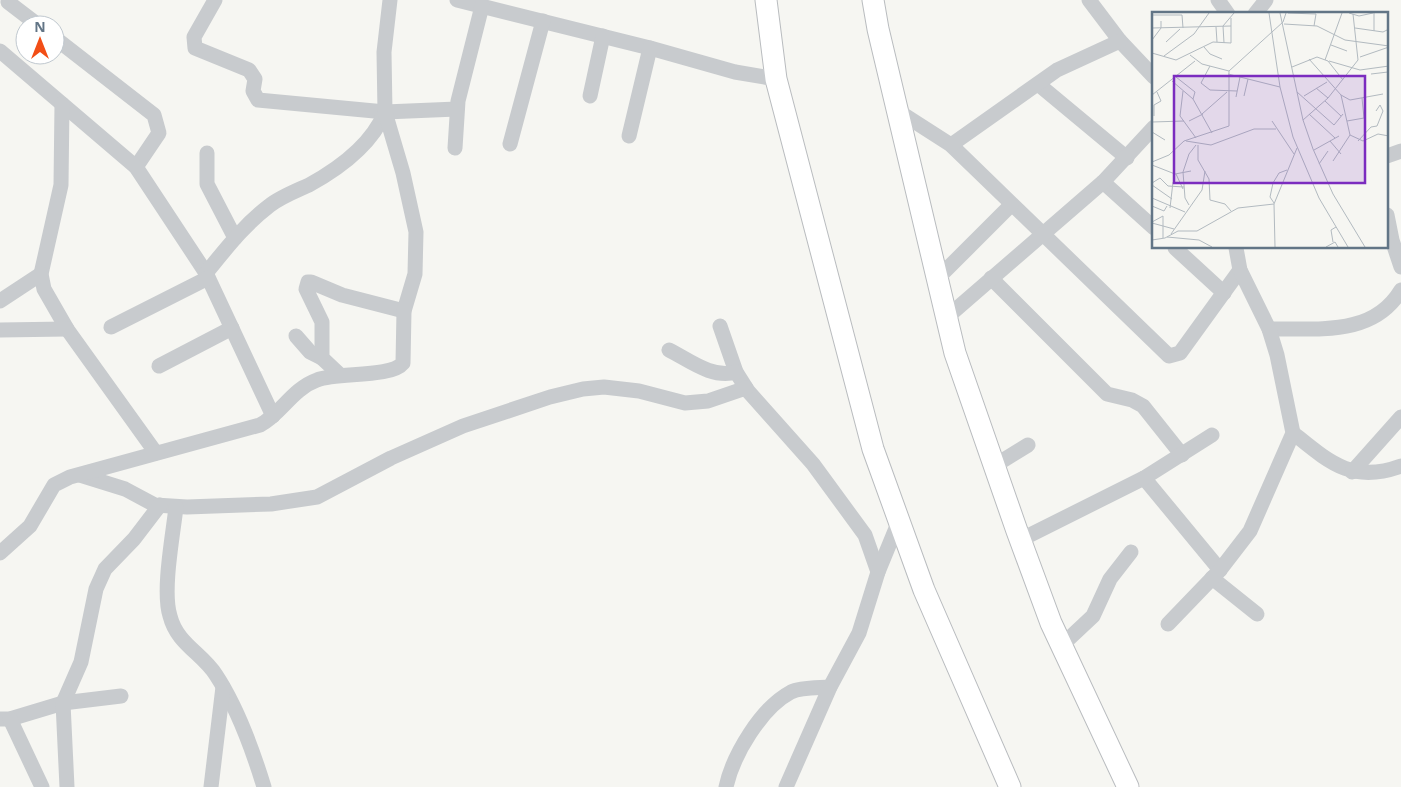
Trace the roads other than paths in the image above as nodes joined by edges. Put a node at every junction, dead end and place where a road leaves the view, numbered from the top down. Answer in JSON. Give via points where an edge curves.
{"nodes":[{"id":1,"x":216,"y":0,"type":"edge"},
{"id":2,"x":390,"y":0,"type":"edge"},
{"id":3,"x":457,"y":0,"type":"edge"},
{"id":4,"x":766,"y":0,"type":"edge"},
{"id":5,"x":873,"y":0,"type":"edge"},
{"id":6,"x":1089,"y":0,"type":"edge"},
{"id":7,"x":1218,"y":0,"type":"edge"},
{"id":8,"x":1266,"y":0,"type":"edge"},
{"id":9,"x":6,"y":5,"type":"edge"},
{"id":10,"x":482,"y":6,"type":"junction"},
{"id":11,"x":1227,"y":12,"type":"edge"},
{"id":12,"x":1257,"y":12,"type":"edge"},
{"id":13,"x":22,"y":15,"type":"edge"},
{"id":14,"x":543,"y":21,"type":"junction"},
{"id":15,"x":602,"y":36,"type":"junction"},
{"id":16,"x":1120,"y":41,"type":"junction"},
{"id":17,"x":65,"y":46,"type":"edge"},
{"id":18,"x":650,"y":48,"type":"junction"},
{"id":19,"x":0,"y":50,"type":"edge"},
{"id":20,"x":1152,"y":75,"type":"edge"},
{"id":21,"x":776,"y":79,"type":"junction"},
{"id":22,"x":1038,"y":84,"type":"junction"},
{"id":23,"x":590,"y":96,"type":"dead end"},
{"id":24,"x":62,"y":104,"type":"junction"},
{"id":25,"x":457,"y":109,"type":"junction"},
{"id":26,"x":898,"y":111,"type":"junction"},
{"id":27,"x":385,"y":112,"type":"junction"},
{"id":28,"x":1152,"y":129,"type":"edge"},
{"id":29,"x":629,"y":136,"type":"dead end"},
{"id":30,"x":510,"y":144,"type":"dead end"},
{"id":31,"x":951,"y":145,"type":"junction"},
{"id":32,"x":455,"y":148,"type":"dead end"},
{"id":33,"x":1401,"y":151,"type":"edge"},
{"id":34,"x":207,"y":153,"type":"dead end"},
{"id":35,"x":1388,"y":156,"type":"edge"},
{"id":36,"x":1127,"y":158,"type":"junction"},
{"id":37,"x":136,"y":167,"type":"junction"},
{"id":38,"x":1103,"y":182,"type":"junction"},
{"id":39,"x":1011,"y":205,"type":"junction"},
{"id":40,"x":1388,"y":219,"type":"edge"},
{"id":41,"x":1152,"y":226,"type":"edge"},
{"id":42,"x":1042,"y":234,"type":"junction"},
{"id":43,"x":236,"y":238,"type":"junction"},
{"id":44,"x":1176,"y":249,"type":"edge"},
{"id":45,"x":1236,"y":249,"type":"edge"},
{"id":46,"x":1401,"y":267,"type":"edge"},
{"id":47,"x":1240,"y":270,"type":"junction"},
{"id":48,"x":42,"y":274,"type":"junction"},
{"id":49,"x":207,"y":276,"type":"junction"},
{"id":50,"x":990,"y":278,"type":"junction"},
{"id":51,"x":938,"y":279,"type":"junction"},
{"id":52,"x":1401,"y":290,"type":"edge"},
{"id":53,"x":1224,"y":293,"type":"junction"},
{"id":54,"x":0,"y":301,"type":"edge"},
{"id":55,"x":404,"y":311,"type":"junction"},
{"id":56,"x":946,"y":318,"type":"junction"},
{"id":57,"x":720,"y":326,"type":"dead end"},
{"id":58,"x":111,"y":327,"type":"dead end"},
{"id":59,"x":232,"y":328,"type":"junction"},
{"id":60,"x":67,"y":329,"type":"junction"},
{"id":61,"x":1269,"y":329,"type":"junction"},
{"id":62,"x":0,"y":330,"type":"edge"},
{"id":63,"x":296,"y":336,"type":"dead end"},
{"id":64,"x":669,"y":350,"type":"dead end"},
{"id":65,"x":322,"y":358,"type":"junction"},
{"id":66,"x":158,"y":366,"type":"dead end"},
{"id":67,"x":736,"y":372,"type":"junction"},
{"id":68,"x":340,"y":375,"type":"junction"},
{"id":69,"x":746,"y":388,"type":"junction"},
{"id":70,"x":273,"y":416,"type":"junction"},
{"id":71,"x":1401,"y":417,"type":"edge"},
{"id":72,"x":1293,"y":433,"type":"junction"},
{"id":73,"x":1212,"y":435,"type":"dead end"},
{"id":74,"x":1028,"y":445,"type":"dead end"},
{"id":75,"x":156,"y":453,"type":"junction"},
{"id":76,"x":1182,"y":455,"type":"junction"},
{"id":77,"x":994,"y":466,"type":"junction"},
{"id":78,"x":1401,"y":466,"type":"edge"},
{"id":79,"x":1352,"y":472,"type":"junction"},
{"id":80,"x":78,"y":475,"type":"junction"},
{"id":81,"x":1144,"y":478,"type":"junction"},
{"id":82,"x":160,"y":505,"type":"junction"},
{"id":83,"x":176,"y":507,"type":"junction"},
{"id":84,"x":899,"y":521,"type":"junction"},
{"id":85,"x":1020,"y":540,"type":"junction"},
{"id":86,"x":1131,"y":552,"type":"dead end"},
{"id":87,"x":0,"y":553,"type":"edge"},
{"id":88,"x":878,"y":572,"type":"junction"},
{"id":89,"x":1216,"y":574,"type":"junction"},
{"id":90,"x":1257,"y":614,"type":"dead end"},
{"id":91,"x":1168,"y":624,"type":"dead end"},
{"id":92,"x":1061,"y":646,"type":"junction"},
{"id":93,"x":223,"y":687,"type":"junction"},
{"id":94,"x":830,"y":687,"type":"junction"},
{"id":95,"x":120,"y":696,"type":"dead end"},
{"id":96,"x":63,"y":703,"type":"junction"},
{"id":97,"x":5,"y":719,"type":"edge"},
{"id":98,"x":42,"y":787,"type":"edge"},
{"id":99,"x":67,"y":787,"type":"edge"},
{"id":100,"x":211,"y":787,"type":"edge"},
{"id":101,"x":264,"y":787,"type":"edge"},
{"id":102,"x":726,"y":787,"type":"edge"},
{"id":103,"x":786,"y":787,"type":"edge"},
{"id":104,"x":1010,"y":787,"type":"edge"},
{"id":105,"x":1128,"y":787,"type":"edge"}],
"edges":[{"from":1,"to":27,"type":"street","via":[[194,37],[195,48],[249,70],[255,79],[253,91],[258,100]]},
{"from":2,"to":27,"type":"street","via":[[384,52]]},
{"from":3,"to":10,"type":"street"},
{"from":4,"to":21,"type":"highway"},
{"from":5,"to":26,"type":"highway"},
{"from":6,"to":16,"type":"street"},
{"from":7,"to":11,"type":"street"},
{"from":8,"to":12,"type":"street"},
{"from":9,"to":13,"type":"street"},
{"from":10,"to":14,"type":"street"},
{"from":10,"to":25,"type":"street"},
{"from":14,"to":15,"type":"street"},
{"from":14,"to":30,"type":"street"},
{"from":15,"to":18,"type":"street"},
{"from":15,"to":23,"type":"street"},
{"from":16,"to":20,"type":"street"},
{"from":16,"to":22,"type":"street","via":[[1057,70]]},
{"from":17,"to":37,"type":"street","via":[[154,115],[159,133]]},
{"from":18,"to":21,"type":"street","via":[[735,72]]},
{"from":18,"to":29,"type":"street"},
{"from":19,"to":24,"type":"street"},
{"from":21,"to":84,"type":"highway","via":[[874,449]]},
{"from":22,"to":31,"type":"street"},
{"from":22,"to":36,"type":"street"},
{"from":24,"to":37,"type":"street"},
{"from":24,"to":48,"type":"street","via":[[61,185]]},
{"from":25,"to":27,"type":"street"},
{"from":25,"to":32,"type":"street"},
{"from":26,"to":31,"type":"street"},
{"from":26,"to":51,"type":"highway"},
{"from":27,"to":43,"type":"street","via":[[380,125],[345,162],[270,205]]},
{"from":27,"to":55,"type":"street","via":[[416,232],[415,274]]},
{"from":28,"to":36,"type":"street"},
{"from":31,"to":39,"type":"street"},
{"from":33,"to":35,"type":"street"},
{"from":34,"to":43,"type":"street","via":[[207,184]]},
{"from":36,"to":38,"type":"street"},
{"from":37,"to":49,"type":"street"},
{"from":38,"to":41,"type":"street"},
{"from":38,"to":42,"type":"street"},
{"from":39,"to":42,"type":"street"},
{"from":39,"to":51,"type":"street"},
{"from":40,"to":46,"type":"street"},
{"from":42,"to":50,"type":"street"},
{"from":42,"to":53,"type":"street","via":[[1169,356],[1180,353]]},
{"from":43,"to":49,"type":"street"},
{"from":44,"to":53,"type":"street"},
{"from":45,"to":47,"type":"street"},
{"from":47,"to":53,"type":"street"},
{"from":47,"to":61,"type":"street"},
{"from":48,"to":54,"type":"street"},
{"from":48,"to":60,"type":"street","via":[[44,289]]},
{"from":49,"to":58,"type":"street"},
{"from":49,"to":59,"type":"street"},
{"from":50,"to":56,"type":"street"},
{"from":50,"to":76,"type":"street","via":[[1107,394],[1143,406]]},
{"from":51,"to":56,"type":"highway"},
{"from":52,"to":61,"type":"street","via":[[1392,304],[1373,318],[1348,327]]},
{"from":55,"to":65,"type":"street","via":[[342,296],[308,282],[306,289],[322,322]]},
{"from":55,"to":68,"type":"street","via":[[403,363],[400,367]]},
{"from":56,"to":77,"type":"highway"},
{"from":57,"to":67,"type":"street"},
{"from":59,"to":66,"type":"street"},
{"from":59,"to":70,"type":"street"},
{"from":60,"to":62,"type":"street"},
{"from":60,"to":75,"type":"street"},
{"from":61,"to":72,"type":"street"},
{"from":63,"to":65,"type":"street","via":[[310,352]]},
{"from":64,"to":67,"type":"street","via":[[708,371],[721,374]]},
{"from":65,"to":68,"type":"street"},
{"from":67,"to":69,"type":"street"},
{"from":68,"to":70,"type":"street","via":[[317,380],[298,390]]},
{"from":69,"to":83,"type":"street","via":[[708,401],[685,403],[639,391],[604,387],[583,389],[463,426],[391,458],[317,497],[271,504]]},
{"from":69,"to":88,"type":"street","via":[[813,464],[865,534]]},
{"from":70,"to":75,"type":"street","via":[[260,426]]},
{"from":71,"to":79,"type":"street"},
{"from":72,"to":79,"type":"street","via":[[1323,457]]},
{"from":72,"to":89,"type":"street","via":[[1250,531]]},
{"from":73,"to":76,"type":"street"},
{"from":74,"to":77,"type":"street"},
{"from":75,"to":80,"type":"street"},
{"from":76,"to":81,"type":"street"},
{"from":77,"to":85,"type":"highway"},
{"from":78,"to":79,"type":"street","via":[[1383,473]]},
{"from":80,"to":82,"type":"street","via":[[124,489]]},
{"from":80,"to":87,"type":"street","via":[[54,485],[30,526]]},
{"from":81,"to":85,"type":"street"},
{"from":81,"to":89,"type":"street"},
{"from":82,"to":83,"type":"street"},
{"from":82,"to":96,"type":"street","via":[[105,569],[96,589],[81,662]]},
{"from":83,"to":93,"type":"street","via":[[166,598],[170,616],[184,643],[209,666]]},
{"from":84,"to":88,"type":"street"},
{"from":84,"to":104,"type":"highway","via":[[924,590]]},
{"from":85,"to":92,"type":"highway"},
{"from":86,"to":92,"type":"street","via":[[1110,578],[1094,616]]},
{"from":88,"to":94,"type":"street","via":[[859,633]]},
{"from":89,"to":90,"type":"street"},
{"from":89,"to":91,"type":"street"},
{"from":92,"to":105,"type":"highway"},
{"from":93,"to":100,"type":"street"},
{"from":93,"to":101,"type":"street","via":[[255,756]]},
{"from":94,"to":102,"type":"street","via":[[792,691],[768,711],[747,737]]},
{"from":94,"to":103,"type":"street"},
{"from":95,"to":96,"type":"street"},
{"from":96,"to":97,"type":"street"},
{"from":96,"to":99,"type":"street"},
{"from":97,"to":98,"type":"street"}]}
